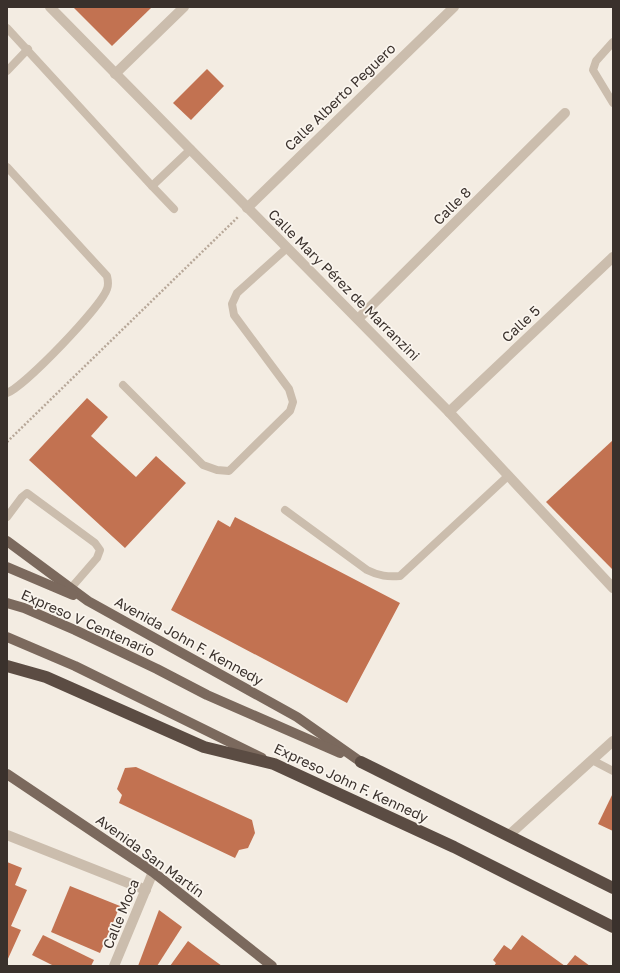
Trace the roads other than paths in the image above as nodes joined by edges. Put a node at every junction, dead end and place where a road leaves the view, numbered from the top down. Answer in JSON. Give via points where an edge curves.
{"nodes":[{"id":1,"x":50,"y":7,"type":"edge"},
{"id":2,"x":184,"y":7,"type":"edge"},
{"id":3,"x":454,"y":7,"type":"edge"},
{"id":4,"x":7,"y":28,"type":"edge"},
{"id":5,"x":613,"y":42,"type":"edge"},
{"id":6,"x":28,"y":49,"type":"junction"},
{"id":7,"x":7,"y":71,"type":"edge"},
{"id":8,"x":115,"y":74,"type":"junction"},
{"id":9,"x":613,"y":103,"type":"edge"},
{"id":10,"x":565,"y":113,"type":"dead end"},
{"id":11,"x":191,"y":149,"type":"junction"},
{"id":12,"x":7,"y":167,"type":"edge"},
{"id":13,"x":152,"y":186,"type":"junction"},
{"id":14,"x":247,"y":208,"type":"junction"},
{"id":15,"x":174,"y":209,"type":"dead end"},
{"id":16,"x":287,"y":248,"type":"junction"},
{"id":17,"x":613,"y":257,"type":"edge"},
{"id":18,"x":358,"y":319,"type":"junction"},
{"id":19,"x":123,"y":385,"type":"dead end"},
{"id":20,"x":7,"y":393,"type":"edge"},
{"id":21,"x":449,"y":412,"type":"junction"},
{"id":22,"x":508,"y":476,"type":"junction"},
{"id":23,"x":285,"y":510,"type":"dead end"},
{"id":24,"x":7,"y":518,"type":"edge"},
{"id":25,"x":7,"y":541,"type":"edge"},
{"id":26,"x":7,"y":567,"type":"edge"},
{"id":27,"x":71,"y":588,"type":"junction"},
{"id":28,"x":613,"y":588,"type":"edge"},
{"id":29,"x":88,"y":601,"type":"junction"},
{"id":30,"x":7,"y":603,"type":"edge"},
{"id":31,"x":7,"y":637,"type":"edge"},
{"id":32,"x":7,"y":666,"type":"edge"},
{"id":33,"x":157,"y":669,"type":"joint"},
{"id":34,"x":613,"y":741,"type":"edge"},
{"id":35,"x":592,"y":760,"type":"junction"},
{"id":36,"x":361,"y":762,"type":"junction"},
{"id":37,"x":274,"y":764,"type":"junction"},
{"id":38,"x":613,"y":771,"type":"edge"},
{"id":39,"x":7,"y":774,"type":"edge"},
{"id":40,"x":7,"y":835,"type":"edge"},
{"id":41,"x":509,"y":836,"type":"junction"},
{"id":42,"x":152,"y":872,"type":"junction"},
{"id":43,"x":613,"y":888,"type":"edge"},
{"id":44,"x":146,"y":890,"type":"junction"},
{"id":45,"x":613,"y":927,"type":"edge"},
{"id":46,"x":114,"y":966,"type":"edge"},
{"id":47,"x":272,"y":966,"type":"edge"}],
"edges":[{"from":1,"to":8,"type":"street","name":"Calle Mary Pérez de Marranzini"},
{"from":2,"to":8,"type":"street"},
{"from":3,"to":14,"type":"street","name":"Calle Alberto Peguero"},
{"from":4,"to":6,"type":"lane"},
{"from":5,"to":9,"type":"lane","via":[[596,61],[593,70]]},
{"from":6,"to":7,"type":"lane"},
{"from":6,"to":13,"type":"lane"},
{"from":8,"to":11,"type":"street","name":"Calle Mary Pérez de Marranzini"},
{"from":10,"to":18,"type":"street","name":"Calle 8"},
{"from":11,"to":13,"type":"lane"},
{"from":11,"to":14,"type":"street","name":"Calle Mary Pérez de Marranzini"},
{"from":12,"to":20,"type":"lane","via":[[107,276],[108,283],[95,308],[33,373]]},
{"from":13,"to":15,"type":"lane"},
{"from":14,"to":16,"type":"street","name":"Calle Mary Pérez de Marranzini"},
{"from":16,"to":18,"type":"street","name":"Calle Mary Pérez de Marranzini"},
{"from":16,"to":19,"type":"lane","via":[[237,293],[232,304],[234,315],[289,389],[293,402],[290,411],[229,471],[203,466]]},
{"from":17,"to":21,"type":"street","name":"Calle 5"},
{"from":18,"to":21,"type":"street","name":"Calle Mary Pérez de Marranzini"},
{"from":21,"to":22,"type":"street","name":"Calle Mary Pérez de Marranzini"},
{"from":22,"to":23,"type":"lane","via":[[400,576],[377,575],[367,570]]},
{"from":22,"to":28,"type":"street","name":"Calle Mary Pérez de Marranzini"},
{"from":24,"to":27,"type":"lane","via":[[27,493],[95,543],[100,550],[98,558]]},
{"from":25,"to":27,"type":"main road","name":"Avenida John F. Kennedy"},
{"from":26,"to":29,"type":"main road"},
{"from":27,"to":29,"type":"main road","name":"Avenida John F. Kennedy"},
{"from":29,"to":36,"type":"main road","name":"Avenida John F. Kennedy","via":[[297,717]]},
{"from":30,"to":33,"type":"main road","name":"Expreso V Centenario","via":[[31,611]]},
{"from":31,"to":37,"type":"main road","name":"Expreso John F. Kennedy","via":[[75,666]]},
{"from":32,"to":37,"type":"highway","via":[[46,678],[204,747]]},
{"from":33,"to":36,"type":"main road","name":"Expreso John F. Kennedy","via":[[207,695]]},
{"from":34,"to":35,"type":"street"},
{"from":35,"to":38,"type":"lane"},
{"from":35,"to":41,"type":"street"},
{"from":36,"to":41,"type":"highway","name":"Expreso John F. Kennedy"},
{"from":37,"to":45,"type":"highway","name":"Expreso John F. Kennedy","via":[[454,848]]},
{"from":39,"to":42,"type":"main road","name":"Avenida San Martín"},
{"from":40,"to":44,"type":"street"},
{"from":41,"to":43,"type":"highway","name":"Expreso John F. Kennedy"},
{"from":42,"to":44,"type":"street","name":"Calle Moca"},
{"from":42,"to":47,"type":"main road","name":"Avenida San Martín"},
{"from":44,"to":46,"type":"street","name":"Calle Moca"}]}
